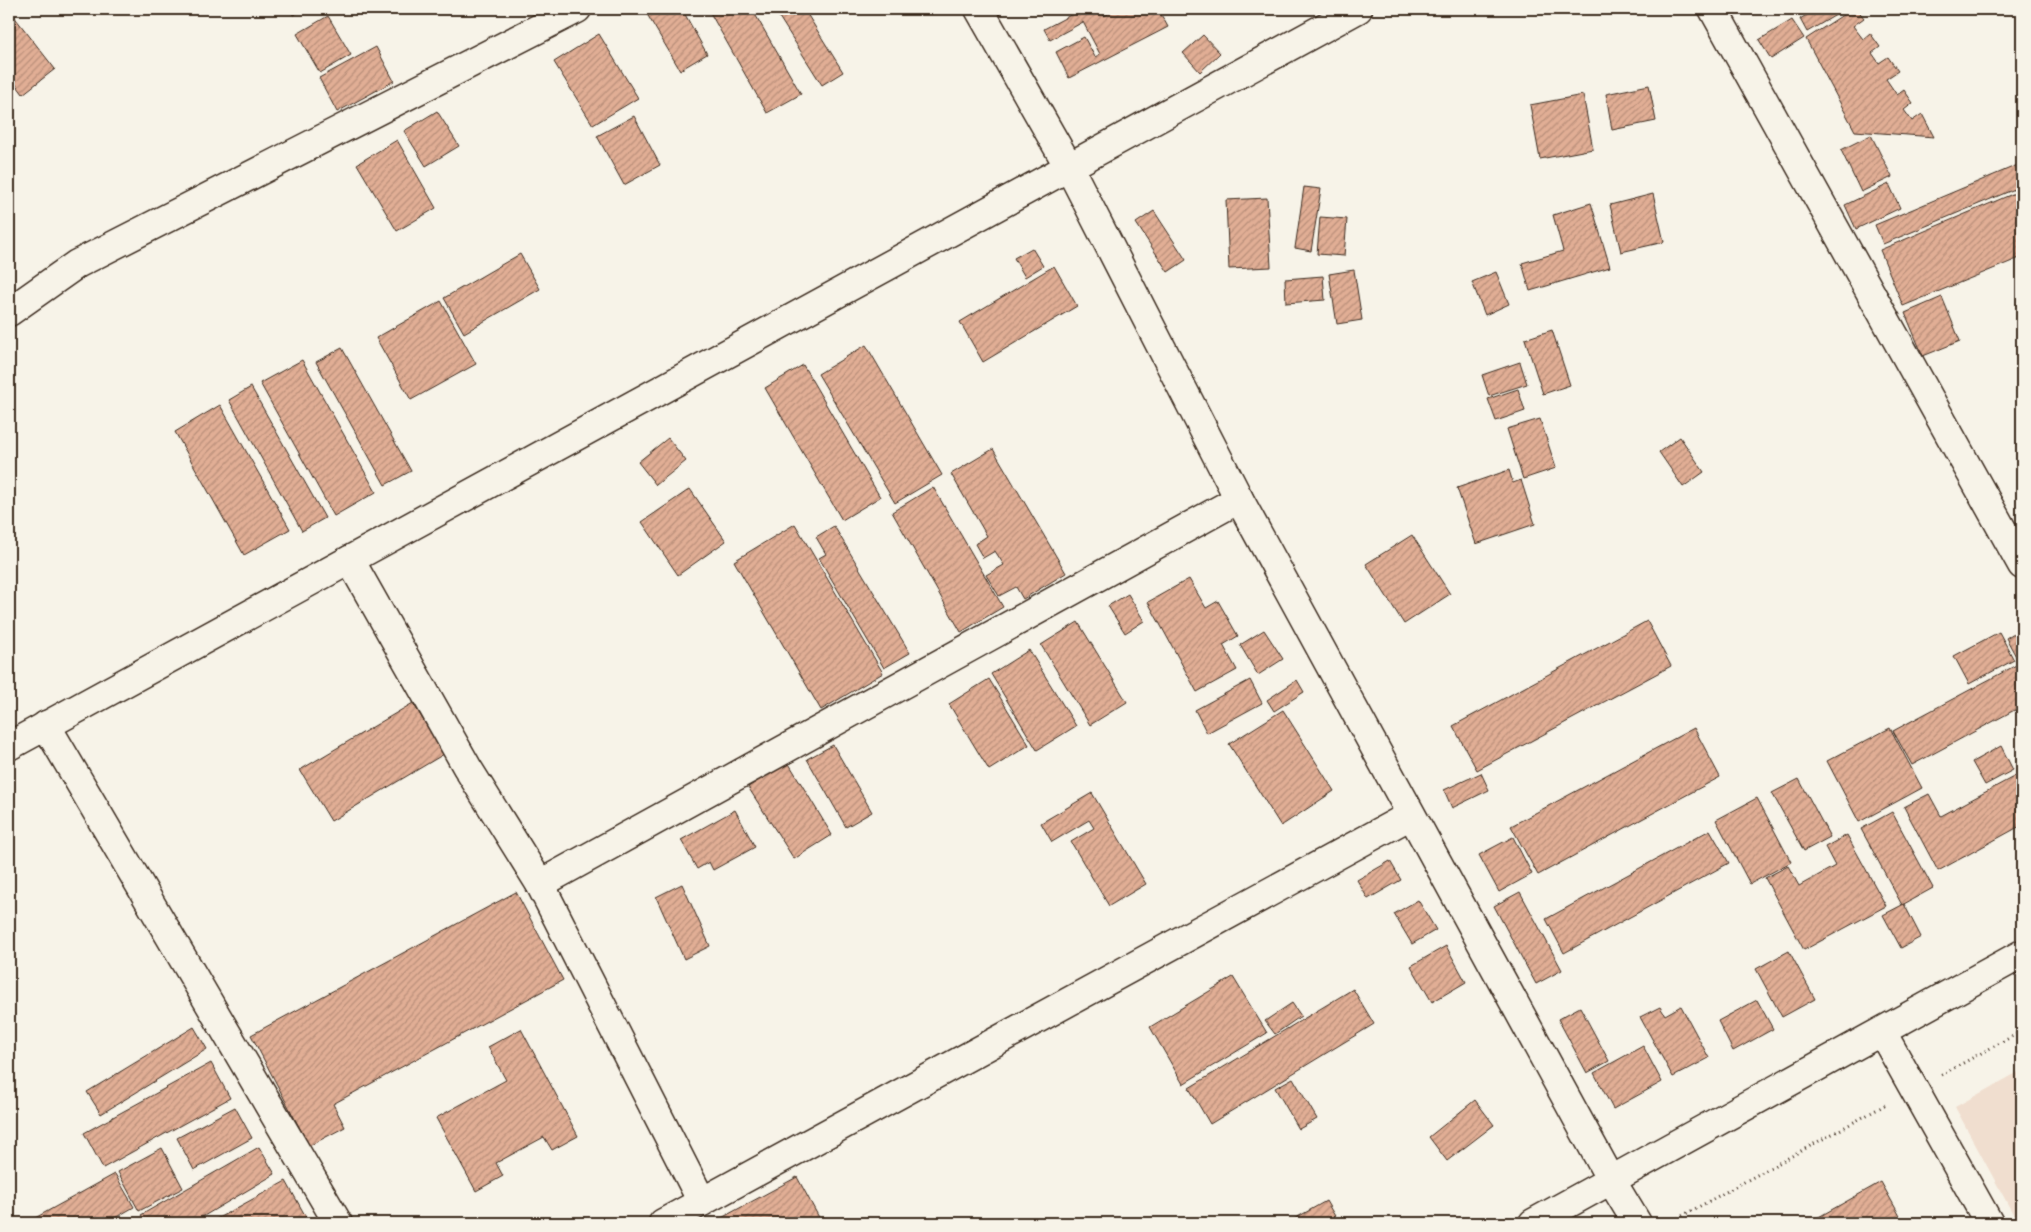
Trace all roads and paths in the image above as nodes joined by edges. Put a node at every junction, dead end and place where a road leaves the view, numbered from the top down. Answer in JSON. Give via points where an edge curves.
{"nodes":[{"id":1,"x":577,"y":9,"type":"edge"},
{"id":2,"x":978,"y":9,"type":"edge"},
{"id":3,"x":1358,"y":9,"type":"edge"},
{"id":4,"x":1713,"y":9,"type":"edge"},
{"id":5,"x":1069,"y":167,"type":"junction"},
{"id":6,"x":9,"y":312,"type":"edge"},
{"id":7,"x":1239,"y":499,"type":"junction"},
{"id":8,"x":350,"y":560,"type":"junction"},
{"id":9,"x":2022,"y":565,"type":"edge"},
{"id":10,"x":46,"y":725,"type":"junction"},
{"id":11,"x":9,"y":746,"type":"edge"},
{"id":12,"x":1411,"y":815,"type":"junction"},
{"id":13,"x":540,"y":884,"type":"junction"},
{"id":14,"x":2022,"y":954,"type":"edge"},
{"id":15,"x":2022,"y":1031,"type":"edge"},
{"id":16,"x":1882,"y":1032,"type":"junction"},
{"id":17,"x":1915,"y":1088,"type":"junction"},
{"id":18,"x":1611,"y":1180,"type":"junction"},
{"id":19,"x":702,"y":1202,"type":"junction"},
{"id":20,"x":338,"y":1223,"type":"edge"},
{"id":21,"x":664,"y":1223,"type":"edge"},
{"id":22,"x":1533,"y":1223,"type":"edge"},
{"id":23,"x":1637,"y":1223,"type":"edge"},
{"id":24,"x":1668,"y":1223,"type":"edge"},
{"id":25,"x":1989,"y":1223,"type":"edge"}],
"edges":[{"from":1,"to":6,"type":"street","via":[[77,264]]},
{"from":2,"to":5,"type":"street"},
{"from":3,"to":5,"type":"street"},
{"from":4,"to":9,"type":"street"},
{"from":5,"to":7,"type":"street"},
{"from":5,"to":8,"type":"street"},
{"from":7,"to":12,"type":"street"},
{"from":7,"to":13,"type":"street"},
{"from":8,"to":10,"type":"street"},
{"from":8,"to":13,"type":"street","via":[[467,767]]},
{"from":10,"to":11,"type":"street"},
{"from":10,"to":20,"type":"street"},
{"from":12,"to":18,"type":"street"},
{"from":12,"to":19,"type":"street"},
{"from":13,"to":19,"type":"street"},
{"from":14,"to":16,"type":"street"},
{"from":15,"to":17,"type":"path"},
{"from":16,"to":17,"type":"street"},
{"from":16,"to":18,"type":"street"},
{"from":17,"to":24,"type":"path"},
{"from":17,"to":25,"type":"street"},
{"from":18,"to":22,"type":"street"},
{"from":18,"to":23,"type":"street"},
{"from":19,"to":21,"type":"street"}]}
